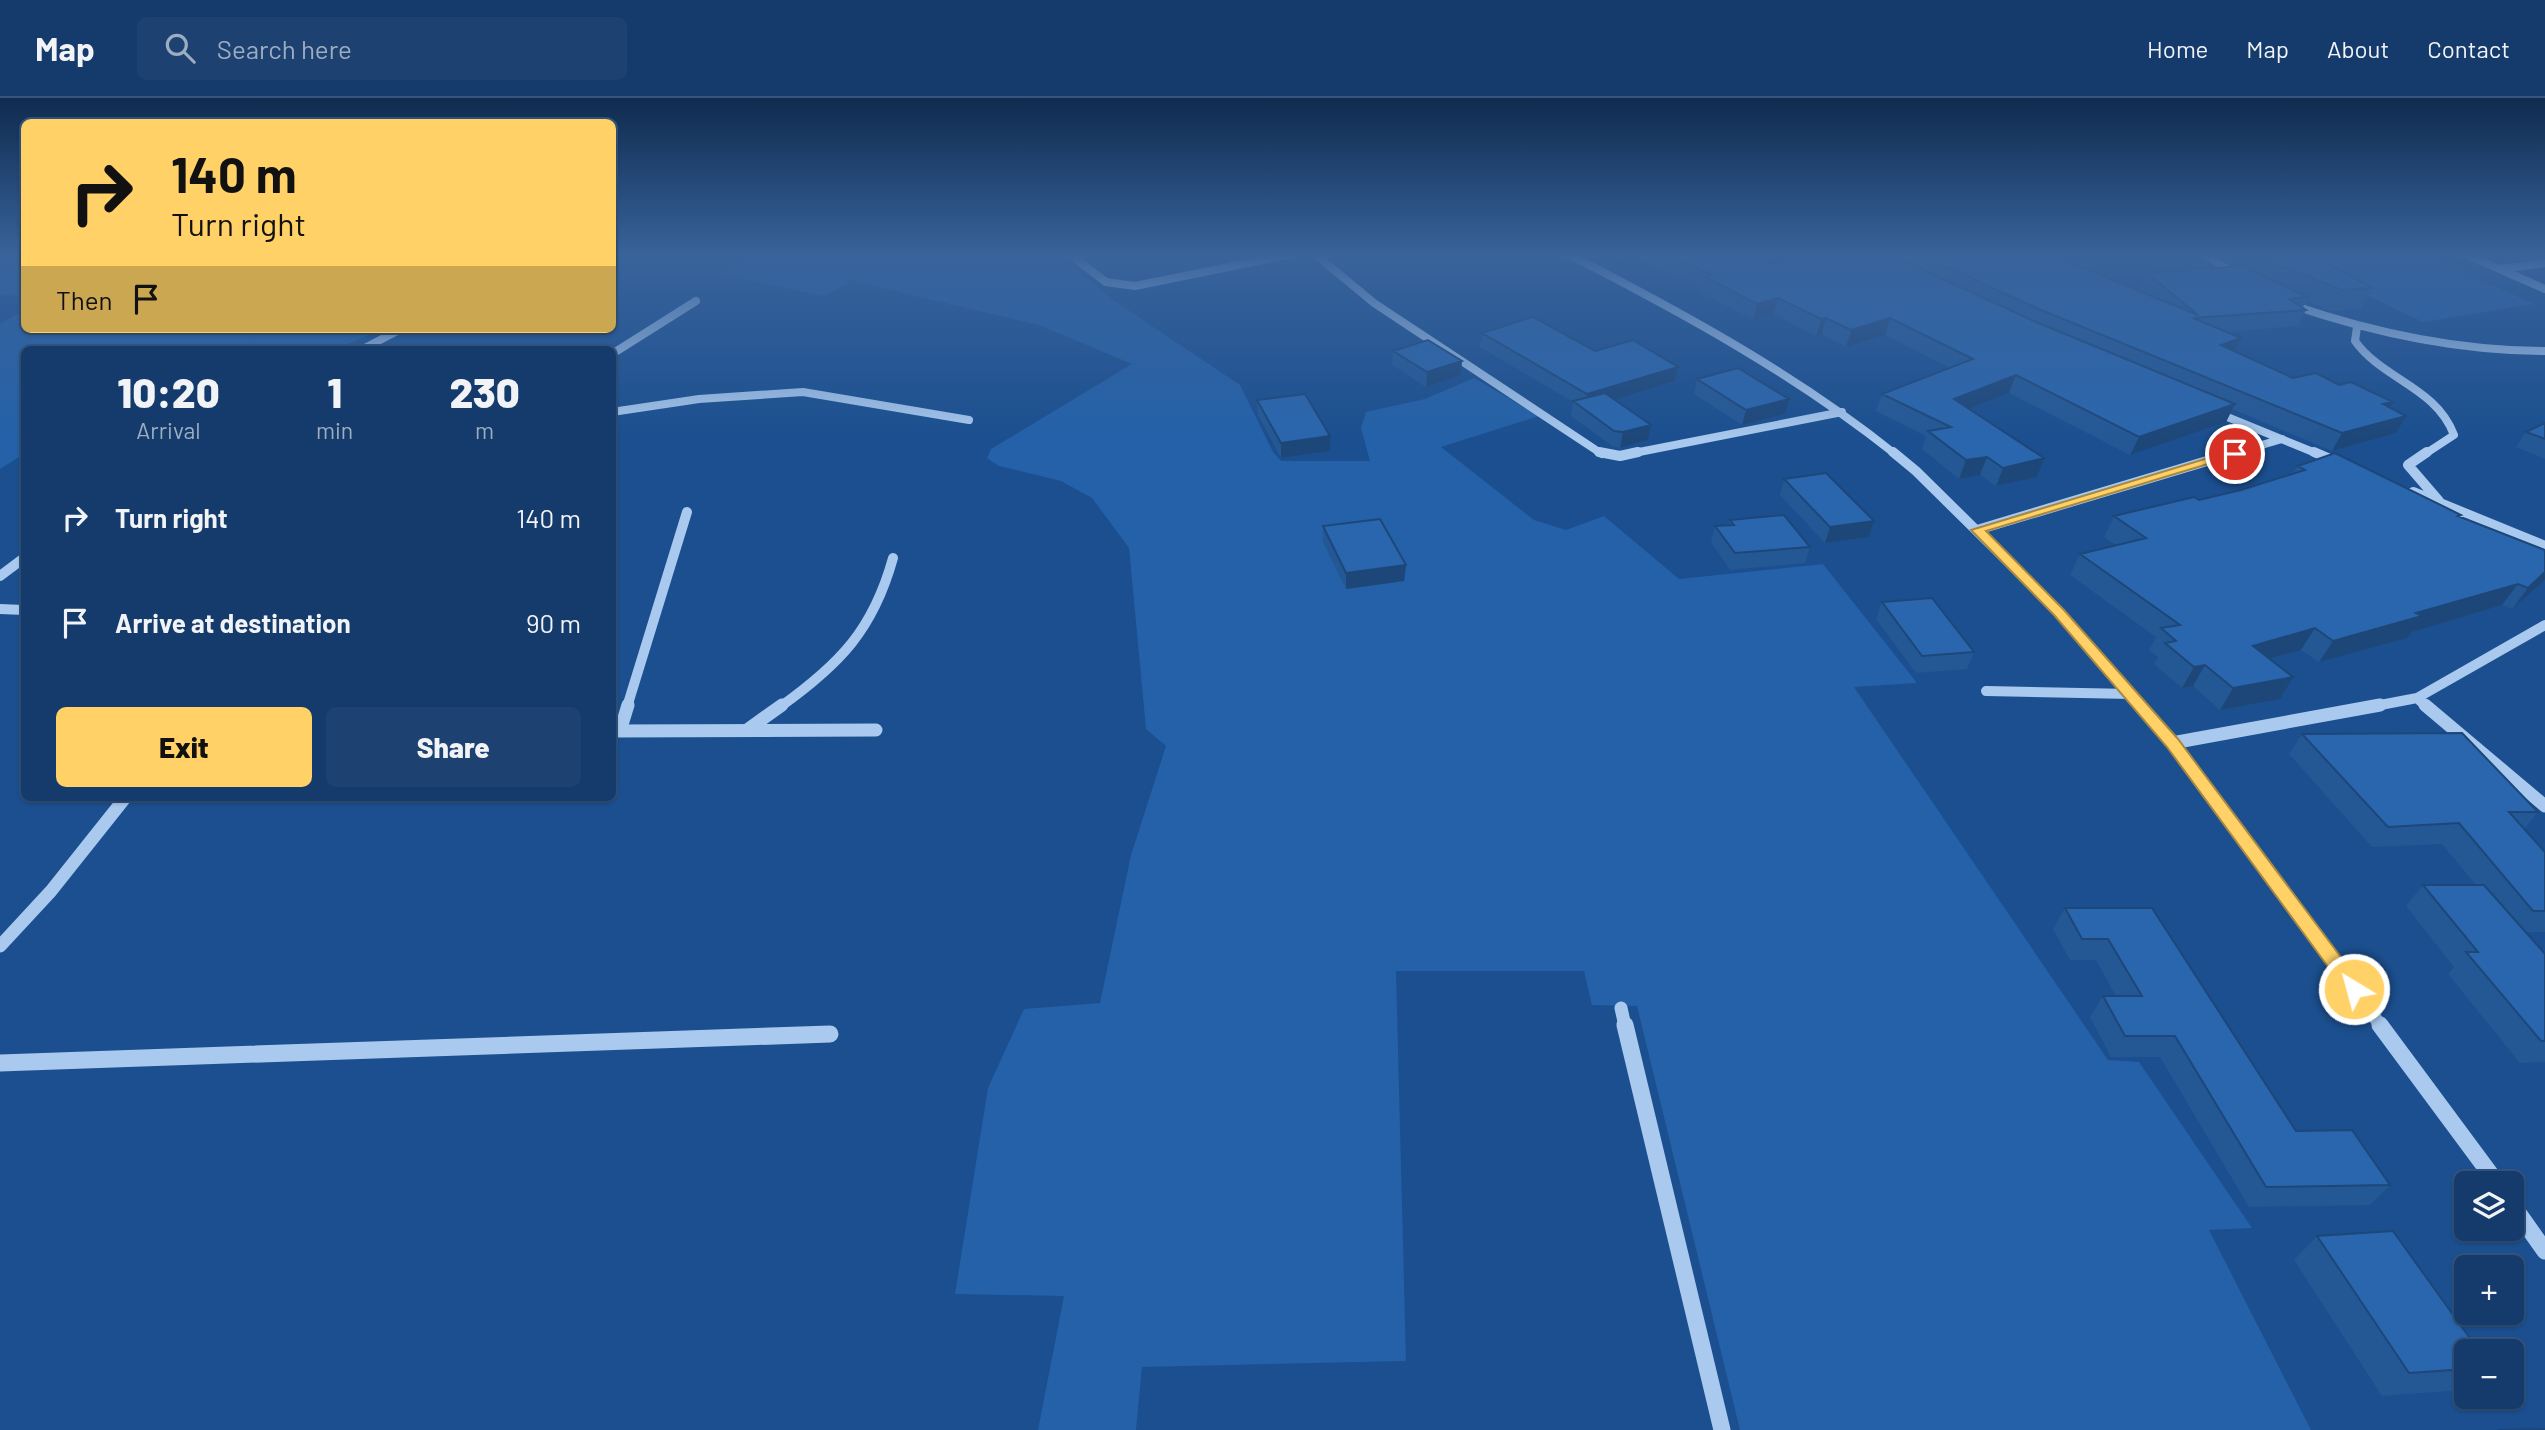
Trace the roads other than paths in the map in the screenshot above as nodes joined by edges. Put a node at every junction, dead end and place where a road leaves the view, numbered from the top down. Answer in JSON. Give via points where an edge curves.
{"nodes":[{"id":1,"x":672,"y":316,"type":"edge"},
{"id":2,"x":1394,"y":316,"type":"edge"},
{"id":3,"x":1686,"y":316,"type":"edge"},
{"id":4,"x":2325,"y":316,"type":"edge"},
{"id":5,"x":2357,"y":327,"type":"junction"},
{"id":6,"x":393,"y":333,"type":"edge"},
{"id":7,"x":369,"y":346,"type":"edge"},
{"id":8,"x":616,"y":351,"type":"edge"},
{"id":9,"x":2545,"y":351,"type":"edge"},
{"id":10,"x":2206,"y":408,"type":"edge"},
{"id":11,"x":616,"y":411,"type":"edge"},
{"id":12,"x":1842,"y":412,"type":"junction"},
{"id":13,"x":969,"y":420,"type":"dead end"},
{"id":14,"x":2282,"y":439,"type":"junction"},
{"id":15,"x":2343,"y":464,"type":"edge"},
{"id":16,"x":2405,"y":489,"type":"edge"},
{"id":17,"x":2442,"y":504,"type":"junction"},
{"id":18,"x":687,"y":513,"type":"dead end"},
{"id":19,"x":1978,"y":530,"type":"junction"},
{"id":20,"x":2545,"y":546,"type":"edge"},
{"id":21,"x":893,"y":558,"type":"dead end"},
{"id":22,"x":21,"y":560,"type":"edge"},
{"id":23,"x":0,"y":576,"type":"edge"},
{"id":24,"x":0,"y":608,"type":"edge"},
{"id":25,"x":21,"y":610,"type":"edge"},
{"id":26,"x":2545,"y":625,"type":"edge"},
{"id":27,"x":1986,"y":691,"type":"dead end"},
{"id":28,"x":2131,"y":694,"type":"junction"},
{"id":29,"x":2417,"y":698,"type":"junction"},
{"id":30,"x":747,"y":730,"type":"junction"},
{"id":31,"x":876,"y":730,"type":"dead end"},
{"id":32,"x":616,"y":731,"type":"edge"},
{"id":33,"x":2172,"y":743,"type":"junction"},
{"id":34,"x":123,"y":801,"type":"edge"},
{"id":35,"x":2545,"y":806,"type":"edge"},
{"id":36,"x":0,"y":946,"type":"edge"},
{"id":37,"x":1621,"y":1009,"type":"dead end"},
{"id":38,"x":830,"y":1034,"type":"dead end"},
{"id":39,"x":0,"y":1063,"type":"edge"},
{"id":40,"x":2488,"y":1171,"type":"edge"},
{"id":41,"x":2524,"y":1221,"type":"edge"},
{"id":42,"x":2545,"y":1251,"type":"edge"},
{"id":43,"x":1722,"y":1430,"type":"edge"}],
"edges":[{"from":1,"to":8,"type":"street"},
{"from":2,"to":12,"type":"street","via":[[1601,454],[1620,456]]},
{"from":3,"to":12,"type":"street"},
{"from":4,"to":5,"type":"street"},
{"from":5,"to":9,"type":"street","via":[[2494,351]]},
{"from":5,"to":17,"type":"street","via":[[2355,341],[2363,353],[2432,401],[2452,424],[2455,435],[2408,465]]},
{"from":6,"to":7,"type":"street"},
{"from":10,"to":14,"type":"street"},
{"from":11,"to":13,"type":"street","via":[[699,399],[803,392]]},
{"from":12,"to":19,"type":"street","via":[[1916,471]]},
{"from":14,"to":15,"type":"street"},
{"from":14,"to":19,"type":"street"},
{"from":16,"to":17,"type":"street"},
{"from":17,"to":20,"type":"street"},
{"from":18,"to":32,"type":"street"},
{"from":19,"to":28,"type":"street"},
{"from":21,"to":30,"type":"street","via":[[887,591],[865,633],[826,672]]},
{"from":22,"to":23,"type":"street"},
{"from":24,"to":25,"type":"street"},
{"from":26,"to":29,"type":"street"},
{"from":27,"to":28,"type":"street"},
{"from":28,"to":33,"type":"street"},
{"from":29,"to":33,"type":"street"},
{"from":29,"to":35,"type":"street"},
{"from":30,"to":31,"type":"street"},
{"from":30,"to":32,"type":"street"},
{"from":33,"to":40,"type":"street"},
{"from":34,"to":36,"type":"street"},
{"from":37,"to":43,"type":"street"},
{"from":38,"to":39,"type":"street"},
{"from":41,"to":42,"type":"street"}]}
